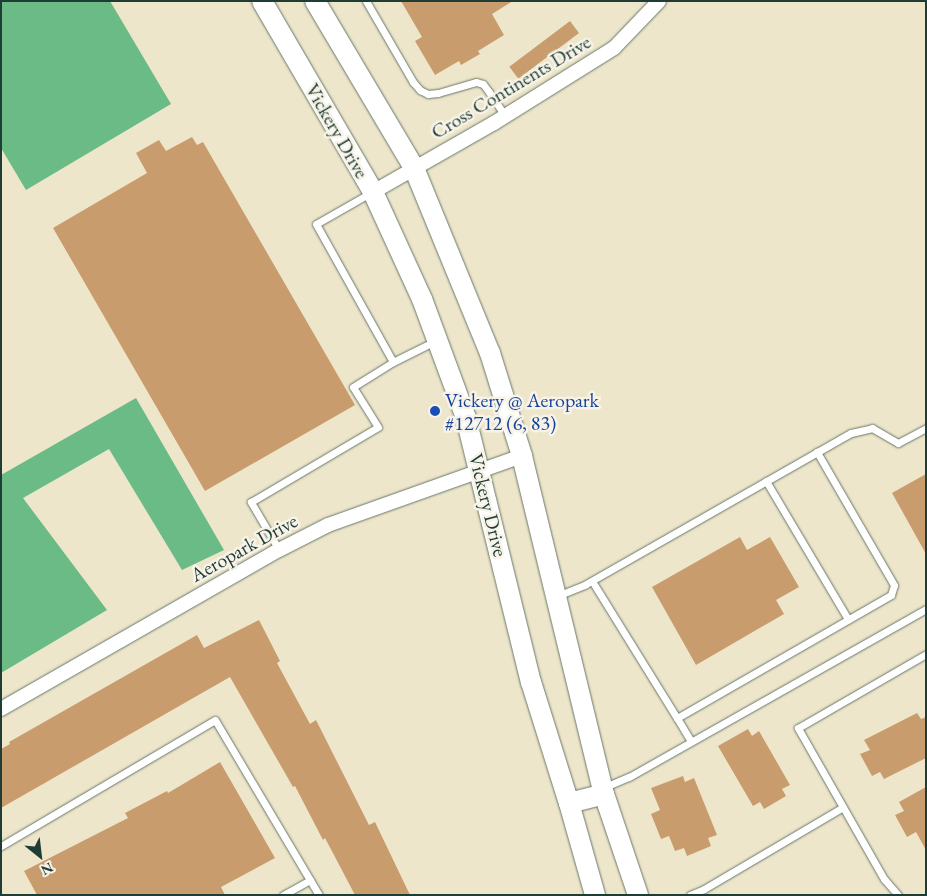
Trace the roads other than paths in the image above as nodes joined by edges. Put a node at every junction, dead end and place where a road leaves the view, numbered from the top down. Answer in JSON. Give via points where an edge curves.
{"nodes":[{"id":1,"x":262,"y":1,"type":"edge"},
{"id":2,"x":315,"y":1,"type":"edge"},
{"id":3,"x":366,"y":1,"type":"edge"},
{"id":4,"x":658,"y":2,"type":"edge"},
{"id":5,"x":505,"y":116,"type":"junction"},
{"id":6,"x":414,"y":168,"type":"junction"},
{"id":7,"x":373,"y":192,"type":"junction"},
{"id":8,"x":437,"y":340,"type":"junction"},
{"id":9,"x":393,"y":362,"type":"junction"},
{"id":10,"x":926,"y":428,"type":"edge"},
{"id":11,"x":818,"y":452,"type":"junction"},
{"id":12,"x":522,"y":456,"type":"junction"},
{"id":13,"x":479,"y":469,"type":"junction"},
{"id":14,"x":766,"y":481,"type":"junction"},
{"id":15,"x":279,"y":550,"type":"junction"},
{"id":16,"x":592,"y":580,"type":"junction"},
{"id":17,"x":556,"y":596,"type":"junction"},
{"id":18,"x":926,"y":609,"type":"edge"},
{"id":19,"x":848,"y":619,"type":"junction"},
{"id":20,"x":926,"y":654,"type":"edge"},
{"id":21,"x":1,"y":709,"type":"edge"},
{"id":22,"x":677,"y":718,"type":"junction"},
{"id":23,"x":691,"y":741,"type":"junction"},
{"id":24,"x":603,"y":791,"type":"junction"},
{"id":25,"x":569,"y":803,"type":"junction"},
{"id":26,"x":843,"y":807,"type":"junction"},
{"id":27,"x":3,"y":845,"type":"edge"},
{"id":28,"x":310,"y":880,"type":"junction"},
{"id":29,"x":283,"y":895,"type":"edge"},
{"id":30,"x":319,"y":895,"type":"edge"},
{"id":31,"x":594,"y":895,"type":"edge"},
{"id":32,"x":638,"y":895,"type":"edge"},
{"id":33,"x":690,"y":895,"type":"edge"},
{"id":34,"x":898,"y":895,"type":"edge"}],
"edges":[{"from":1,"to":7,"type":"main road","name":"Vickery Drive"},
{"from":2,"to":6,"type":"main road"},
{"from":3,"to":5,"type":"lane","via":[[420,90],[428,94],[476,82],[483,84]]},
{"from":4,"to":5,"type":"street","name":"Cross Continents Drive","via":[[614,48]]},
{"from":5,"to":6,"type":"street","name":"Cross Continents Drive"},
{"from":6,"to":7,"type":"street","name":"Cross Continents Drive"},
{"from":6,"to":12,"type":"main road","via":[[490,354]]},
{"from":7,"to":8,"type":"main road","name":"Vickery Drive","via":[[422,299]]},
{"from":7,"to":9,"type":"lane","via":[[316,224]]},
{"from":8,"to":9,"type":"lane"},
{"from":8,"to":13,"type":"main road","name":"Vickery Drive","via":[[466,418]]},
{"from":9,"to":15,"type":"lane","via":[[353,388],[378,427],[251,502]]},
{"from":10,"to":11,"type":"lane","via":[[898,443],[872,428],[851,433]]},
{"from":11,"to":14,"type":"lane"},
{"from":11,"to":19,"type":"lane","via":[[894,585],[892,595]]},
{"from":12,"to":13,"type":"street","name":"Aeropark Drive"},
{"from":12,"to":17,"type":"main road"},
{"from":13,"to":15,"type":"street","name":"Aeropark Drive","via":[[328,525]]},
{"from":13,"to":25,"type":"main road","name":"Vickery Drive","via":[[531,682]]},
{"from":14,"to":16,"type":"lane"},
{"from":14,"to":19,"type":"lane"},
{"from":15,"to":21,"type":"street","name":"Aeropark Drive"},
{"from":16,"to":17,"type":"lane"},
{"from":16,"to":22,"type":"lane"},
{"from":17,"to":24,"type":"main road"},
{"from":18,"to":23,"type":"lane"},
{"from":19,"to":22,"type":"lane"},
{"from":20,"to":26,"type":"lane","via":[[798,728]]},
{"from":22,"to":23,"type":"lane"},
{"from":23,"to":24,"type":"lane"},
{"from":24,"to":25,"type":"main road"},
{"from":24,"to":32,"type":"main road"},
{"from":25,"to":31,"type":"main road","name":"Vickery Drive"},
{"from":26,"to":33,"type":"lane"},
{"from":26,"to":34,"type":"lane","via":[[884,879]]},
{"from":27,"to":28,"type":"lane","via":[[215,720]]},
{"from":28,"to":29,"type":"lane"},
{"from":28,"to":30,"type":"lane"}]}
